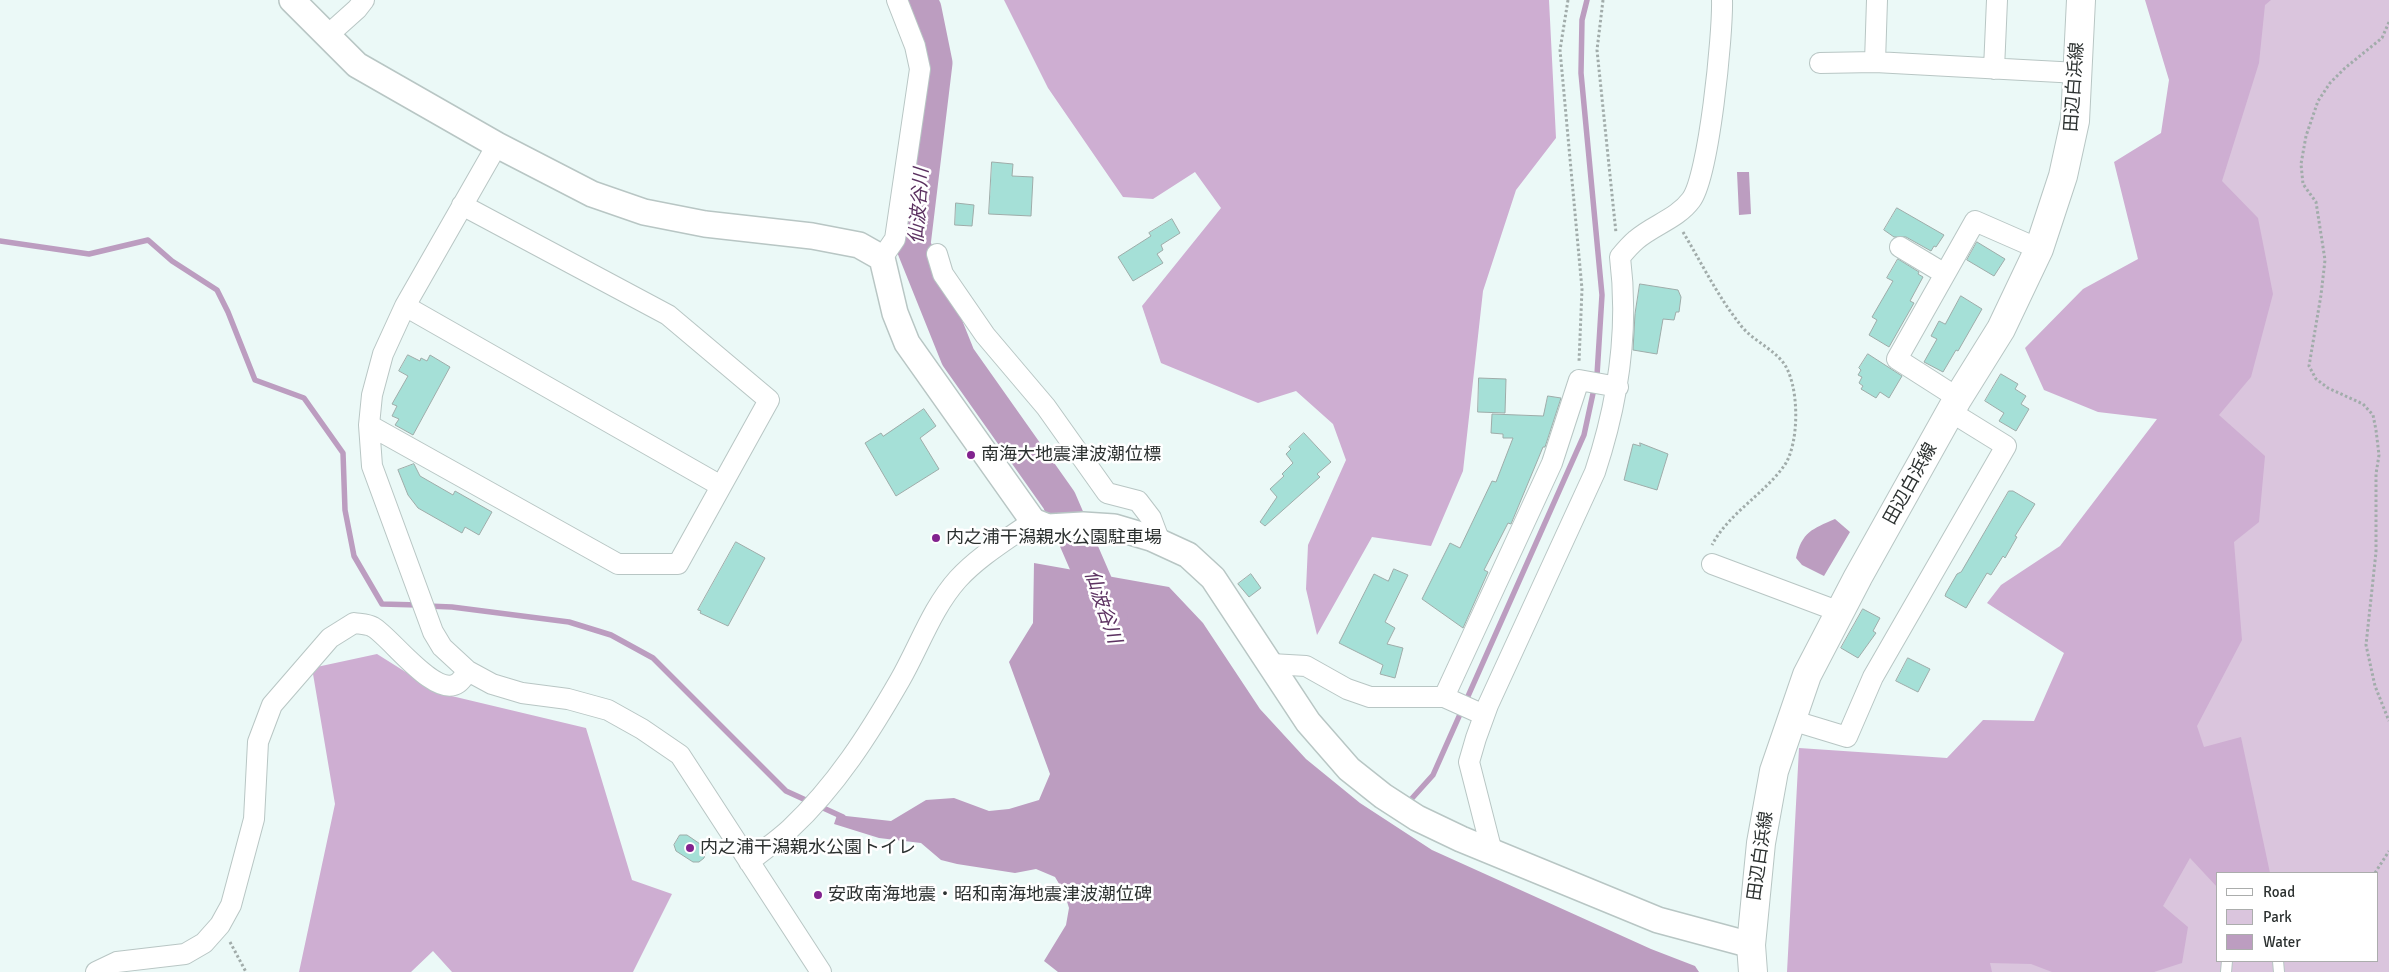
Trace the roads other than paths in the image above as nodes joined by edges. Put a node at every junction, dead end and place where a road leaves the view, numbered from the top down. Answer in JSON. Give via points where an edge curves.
{"nodes":[{"id":1,"x":292,"y":0,"type":"edge"},
{"id":2,"x":364,"y":0,"type":"edge"},
{"id":3,"x":897,"y":0,"type":"edge"},
{"id":4,"x":1722,"y":0,"type":"edge"},
{"id":5,"x":1877,"y":0,"type":"edge"},
{"id":6,"x":1997,"y":0,"type":"edge"},
{"id":7,"x":2081,"y":0,"type":"edge"},
{"id":8,"x":328,"y":35,"type":"junction"},
{"id":9,"x":1875,"y":62,"type":"junction"},
{"id":10,"x":1820,"y":63,"type":"dead end"},
{"id":11,"x":1994,"y":68,"type":"junction"},
{"id":12,"x":2078,"y":73,"type":"junction"},
{"id":13,"x":497,"y":145,"type":"junction"},
{"id":14,"x":462,"y":205,"type":"junction"},
{"id":15,"x":1900,"y":246,"type":"dead end"},
{"id":16,"x":2039,"y":250,"type":"junction"},
{"id":17,"x":937,"y":254,"type":"dead end"},
{"id":18,"x":882,"y":258,"type":"junction"},
{"id":19,"x":1945,"y":274,"type":"junction"},
{"id":20,"x":405,"y":306,"type":"junction"},
{"id":21,"x":1613,"y":386,"type":"junction"},
{"id":22,"x":1954,"y":405,"type":"junction"},
{"id":23,"x":369,"y":425,"type":"junction"},
{"id":24,"x":721,"y":486,"type":"junction"},
{"id":25,"x":1041,"y":524,"type":"junction"},
{"id":26,"x":1156,"y":540,"type":"junction"},
{"id":27,"x":1712,"y":564,"type":"road end"},
{"id":28,"x":1840,"y":612,"type":"junction"},
{"id":29,"x":1271,"y":664,"type":"junction"},
{"id":30,"x":468,"y":671,"type":"junction"},
{"id":31,"x":1449,"y":698,"type":"junction"},
{"id":32,"x":1480,"y":713,"type":"junction"},
{"id":33,"x":1791,"y":720,"type":"junction"},
{"id":34,"x":1492,"y":852,"type":"junction"},
{"id":35,"x":749,"y":862,"type":"junction"},
{"id":36,"x":1751,"y":945,"type":"junction"},
{"id":37,"x":96,"y":972,"type":"edge"},
{"id":38,"x":821,"y":972,"type":"edge"},
{"id":39,"x":1753,"y":972,"type":"edge"}],
"edges":[{"from":1,"to":8,"type":"street"},
{"from":2,"to":8,"type":"street"},
{"from":3,"to":18,"type":"street","via":[[915,46],[920,69],[895,239]]},
{"from":4,"to":21,"type":"street","via":[[1723,20],[1710,127],[1700,180],[1693,198],[1673,216],[1636,240],[1620,257],[1624,292]]},
{"from":5,"to":9,"type":"street"},
{"from":6,"to":11,"type":"street"},
{"from":7,"to":12,"type":"main road","name":"田辺白浜線"},
{"from":8,"to":13,"type":"street","via":[[357,65]]},
{"from":9,"to":10,"type":"street"},
{"from":9,"to":11,"type":"street"},
{"from":11,"to":12,"type":"street"},
{"from":12,"to":16,"type":"main road","name":"田辺白浜線","via":[[2075,121],[2067,158]]},
{"from":13,"to":14,"type":"street"},
{"from":13,"to":18,"type":"street","via":[[592,194],[644,212],[705,224],[812,236],[859,245]]},
{"from":14,"to":20,"type":"street"},
{"from":14,"to":24,"type":"street","via":[[668,315],[769,400]]},
{"from":15,"to":19,"type":"street"},
{"from":16,"to":19,"type":"street","via":[[1975,221]]},
{"from":16,"to":22,"type":"main road","name":"田辺白浜線","via":[[2001,330]]},
{"from":17,"to":26,"type":"street","via":[[943,274],[985,335],[1046,407],[1107,493],[1138,501],[1151,518]]},
{"from":18,"to":25,"type":"street","via":[[895,313],[907,343]]},
{"from":19,"to":22,"type":"street","via":[[1897,359]]},
{"from":20,"to":23,"type":"street","via":[[383,354],[372,395]]},
{"from":20,"to":24,"type":"street"},
{"from":21,"to":31,"type":"street","via":[[1583,381],[1552,463]]},
{"from":21,"to":32,"type":"street","via":[[1594,472]]},
{"from":22,"to":28,"type":"main road","name":"田辺白浜線"},
{"from":22,"to":33,"type":"street","via":[[2006,446],[1873,677],[1848,738]]},
{"from":23,"to":24,"type":"street","via":[[618,564],[678,564]]},
{"from":23,"to":30,"type":"street","via":[[372,466],[432,632],[442,647]]},
{"from":25,"to":26,"type":"street","via":[[1114,527]]},
{"from":25,"to":35,"type":"street","via":[[979,560],[958,579],[932,618],[869,733],[834,782],[789,829]]},
{"from":26,"to":29,"type":"street","via":[[1188,555],[1213,578]]},
{"from":27,"to":28,"type":"street"},
{"from":28,"to":33,"type":"main road","name":"田辺白浜線","via":[[1806,675]]},
{"from":29,"to":31,"type":"street","via":[[1306,666],[1347,689],[1370,697]]},
{"from":29,"to":34,"type":"street","via":[[1308,722],[1349,769],[1383,796],[1438,828]]},
{"from":30,"to":35,"type":"street","via":[[492,684],[522,693],[568,699],[608,710],[642,729],[680,756]]},
{"from":30,"to":37,"type":"street","via":[[458,684],[435,681],[416,668],[372,626],[354,623],[330,638],[272,706],[258,742],[254,819],[231,905],[220,924],[204,943],[186,954],[117,962]]},
{"from":31,"to":32,"type":"street"},
{"from":32,"to":34,"type":"street","via":[[1469,762]]},
{"from":33,"to":36,"type":"main road","name":"田辺白浜線","via":[[1774,771],[1761,843]]},
{"from":34,"to":36,"type":"street","via":[[1658,920]]},
{"from":35,"to":38,"type":"street"},
{"from":36,"to":39,"type":"main road","name":"田辺白浜線"}]}
